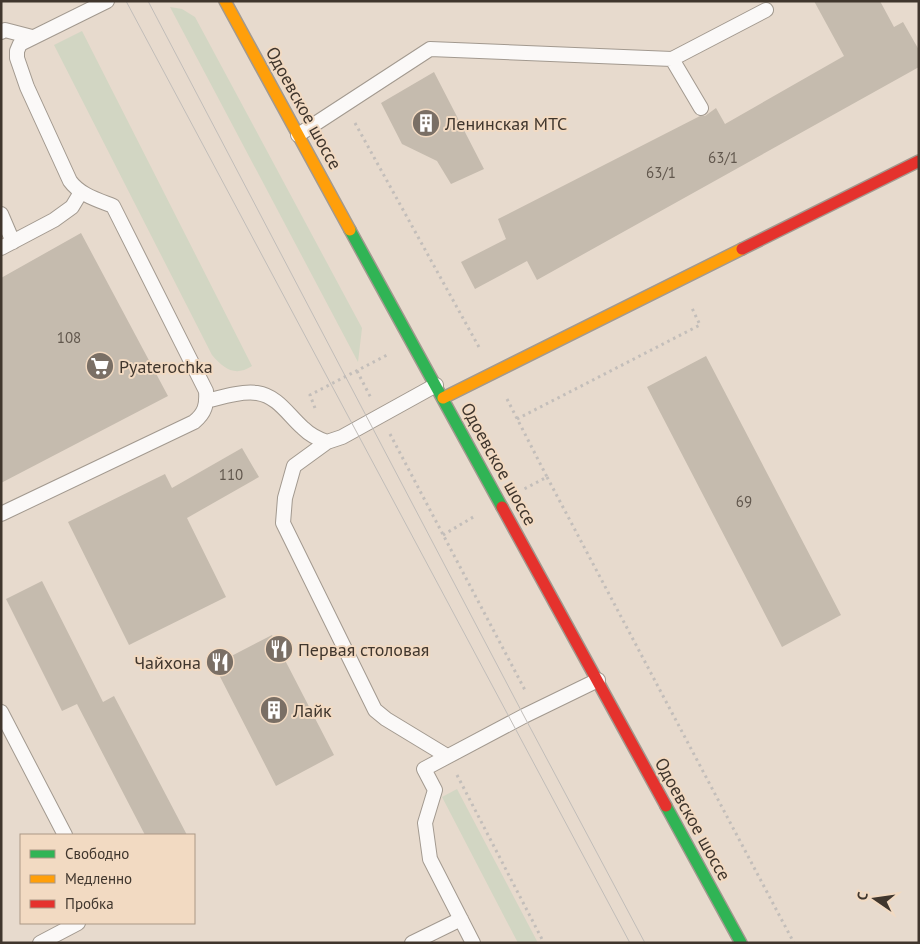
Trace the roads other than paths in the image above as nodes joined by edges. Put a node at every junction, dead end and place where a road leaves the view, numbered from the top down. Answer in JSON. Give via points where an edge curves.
{"nodes":[{"id":1,"x":107,"y":1,"type":"edge"},
{"id":2,"x":226,"y":1,"type":"edge"},
{"id":3,"x":766,"y":10,"type":"dead end"},
{"id":4,"x":1,"y":32,"type":"edge"},
{"id":5,"x":32,"y":37,"type":"junction"},
{"id":6,"x":672,"y":59,"type":"junction"},
{"id":7,"x":701,"y":108,"type":"dead end"},
{"id":8,"x":298,"y":135,"type":"junction"},
{"id":9,"x":919,"y":161,"type":"edge"},
{"id":10,"x":81,"y":192,"type":"junction"},
{"id":11,"x":1,"y":214,"type":"edge"},
{"id":12,"x":7,"y":245,"type":"edge"},
{"id":13,"x":436,"y":385,"type":"junction"},
{"id":14,"x":443,"y":398,"type":"junction"},
{"id":15,"x":206,"y":401,"type":"junction"},
{"id":16,"x":327,"y":442,"type":"junction"},
{"id":17,"x":1,"y":514,"type":"edge"},
{"id":18,"x":598,"y":680,"type":"junction"},
{"id":19,"x":1,"y":712,"type":"edge"},
{"id":20,"x":447,"y":756,"type":"junction"},
{"id":21,"x":64,"y":834,"type":"edge"},
{"id":22,"x":461,"y":919,"type":"junction"},
{"id":23,"x":76,"y":924,"type":"edge"},
{"id":24,"x":40,"y":943,"type":"edge"},
{"id":25,"x":412,"y":943,"type":"edge"},
{"id":26,"x":473,"y":943,"type":"edge"},
{"id":27,"x":741,"y":943,"type":"edge"}],
"edges":[{"from":1,"to":5,"type":"lane"},
{"from":2,"to":8,"type":"main road","name":"Одоевское шоссе"},
{"from":3,"to":6,"type":"lane"},
{"from":4,"to":5,"type":"lane","via":[[5,30]]},
{"from":5,"to":10,"type":"lane","via":[[20,44],[17,58],[70,181]]},
{"from":6,"to":7,"type":"lane"},
{"from":6,"to":8,"type":"lane","via":[[430,49]]},
{"from":8,"to":13,"type":"main road","name":"Одоевское шоссе"},
{"from":9,"to":14,"type":"main road"},
{"from":10,"to":12,"type":"lane","via":[[72,207],[54,220]]},
{"from":10,"to":15,"type":"lane","via":[[113,206],[206,391]]},
{"from":11,"to":12,"type":"lane"},
{"from":13,"to":14,"type":"main road","name":"Одоевское шоссе"},
{"from":13,"to":16,"type":"lane","via":[[342,437]]},
{"from":14,"to":18,"type":"main road","name":"Одоевское шоссе"},
{"from":15,"to":16,"type":"lane","via":[[258,393],[272,398],[303,429]]},
{"from":15,"to":17,"type":"lane","via":[[205,409],[194,422]]},
{"from":16,"to":20,"type":"lane","via":[[294,466],[285,498],[283,523],[375,710]]},
{"from":18,"to":20,"type":"lane"},
{"from":18,"to":27,"type":"main road","name":"Одоевское шоссе"},
{"from":19,"to":21,"type":"lane"},
{"from":20,"to":22,"type":"lane","via":[[424,769],[435,790],[425,823],[430,859]]},
{"from":22,"to":25,"type":"lane"},
{"from":22,"to":26,"type":"lane"},
{"from":23,"to":24,"type":"lane"}]}
